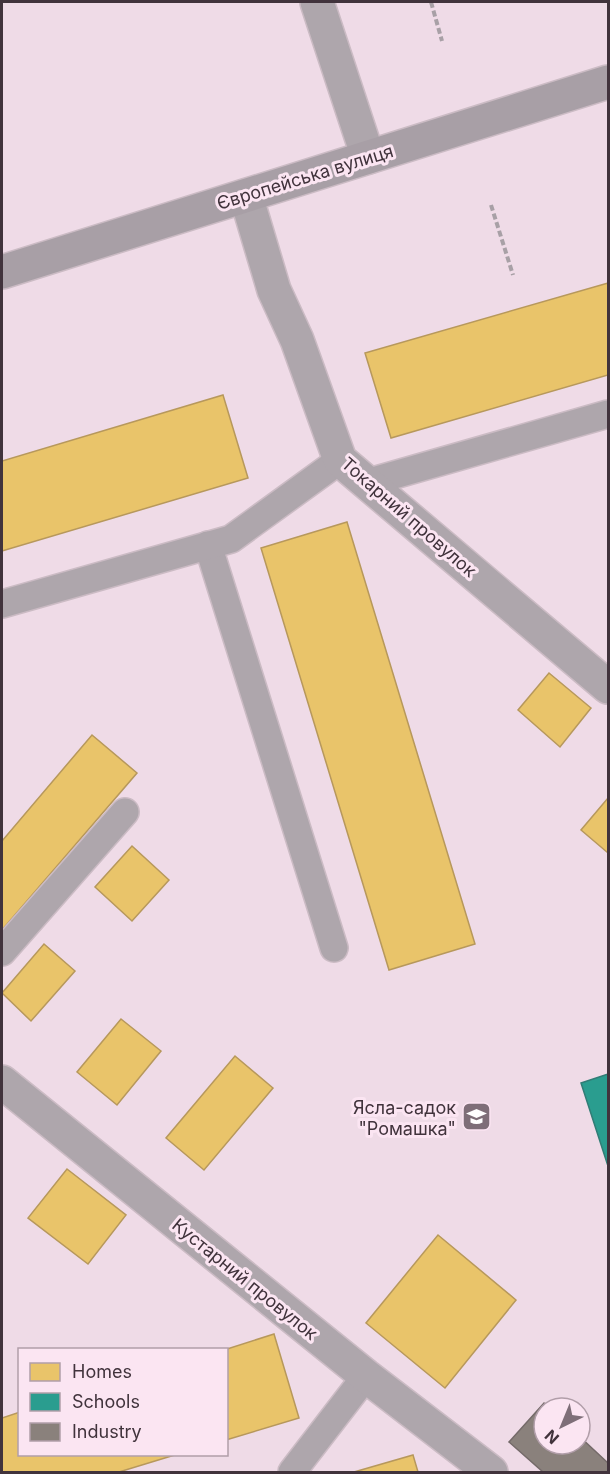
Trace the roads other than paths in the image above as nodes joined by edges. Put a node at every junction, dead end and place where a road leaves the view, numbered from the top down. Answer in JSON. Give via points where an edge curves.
{"nodes":[{"id":1,"x":317,"y":2,"type":"edge"},
{"id":2,"x":609,"y":82,"type":"edge"},
{"id":3,"x":368,"y":158,"type":"junction"},
{"id":4,"x":246,"y":196,"type":"junction"},
{"id":5,"x":2,"y":272,"type":"edge"},
{"id":6,"x":609,"y":414,"type":"edge"},
{"id":7,"x":340,"y":460,"type":"junction"},
{"id":8,"x":366,"y":483,"type":"junction"},
{"id":9,"x":208,"y":545,"type":"junction"},
{"id":10,"x":2,"y":604,"type":"edge"},
{"id":11,"x":609,"y":687,"type":"edge"},
{"id":12,"x":125,"y":812,"type":"dead end"},
{"id":13,"x":334,"y":948,"type":"dead end"},
{"id":14,"x":2,"y":952,"type":"edge"},
{"id":15,"x":2,"y":1082,"type":"edge"},
{"id":16,"x":366,"y":1376,"type":"junction"},
{"id":17,"x":292,"y":1473,"type":"edge"},
{"id":18,"x":491,"y":1473,"type":"edge"}],
"edges":[{"from":1,"to":3,"type":"street"},
{"from":2,"to":3,"type":"main road","name":"Європейська вулиця"},
{"from":3,"to":4,"type":"main road","name":"Європейська вулиця"},
{"from":4,"to":5,"type":"main road","name":"Європейська вулиця"},
{"from":4,"to":7,"type":"street","name":"Токарний провулок","via":[[274,290],[297,340]]},
{"from":6,"to":8,"type":"lane"},
{"from":7,"to":8,"type":"street","name":"Токарний провулок"},
{"from":7,"to":9,"type":"lane","via":[[231,539]]},
{"from":8,"to":11,"type":"street","name":"Токарний провулок"},
{"from":9,"to":10,"type":"lane"},
{"from":9,"to":13,"type":"lane"},
{"from":12,"to":14,"type":"lane"},
{"from":15,"to":16,"type":"street","name":"Кустарний провулок"},
{"from":16,"to":17,"type":"lane"},
{"from":16,"to":18,"type":"street","name":"Кустарний провулок"}]}
